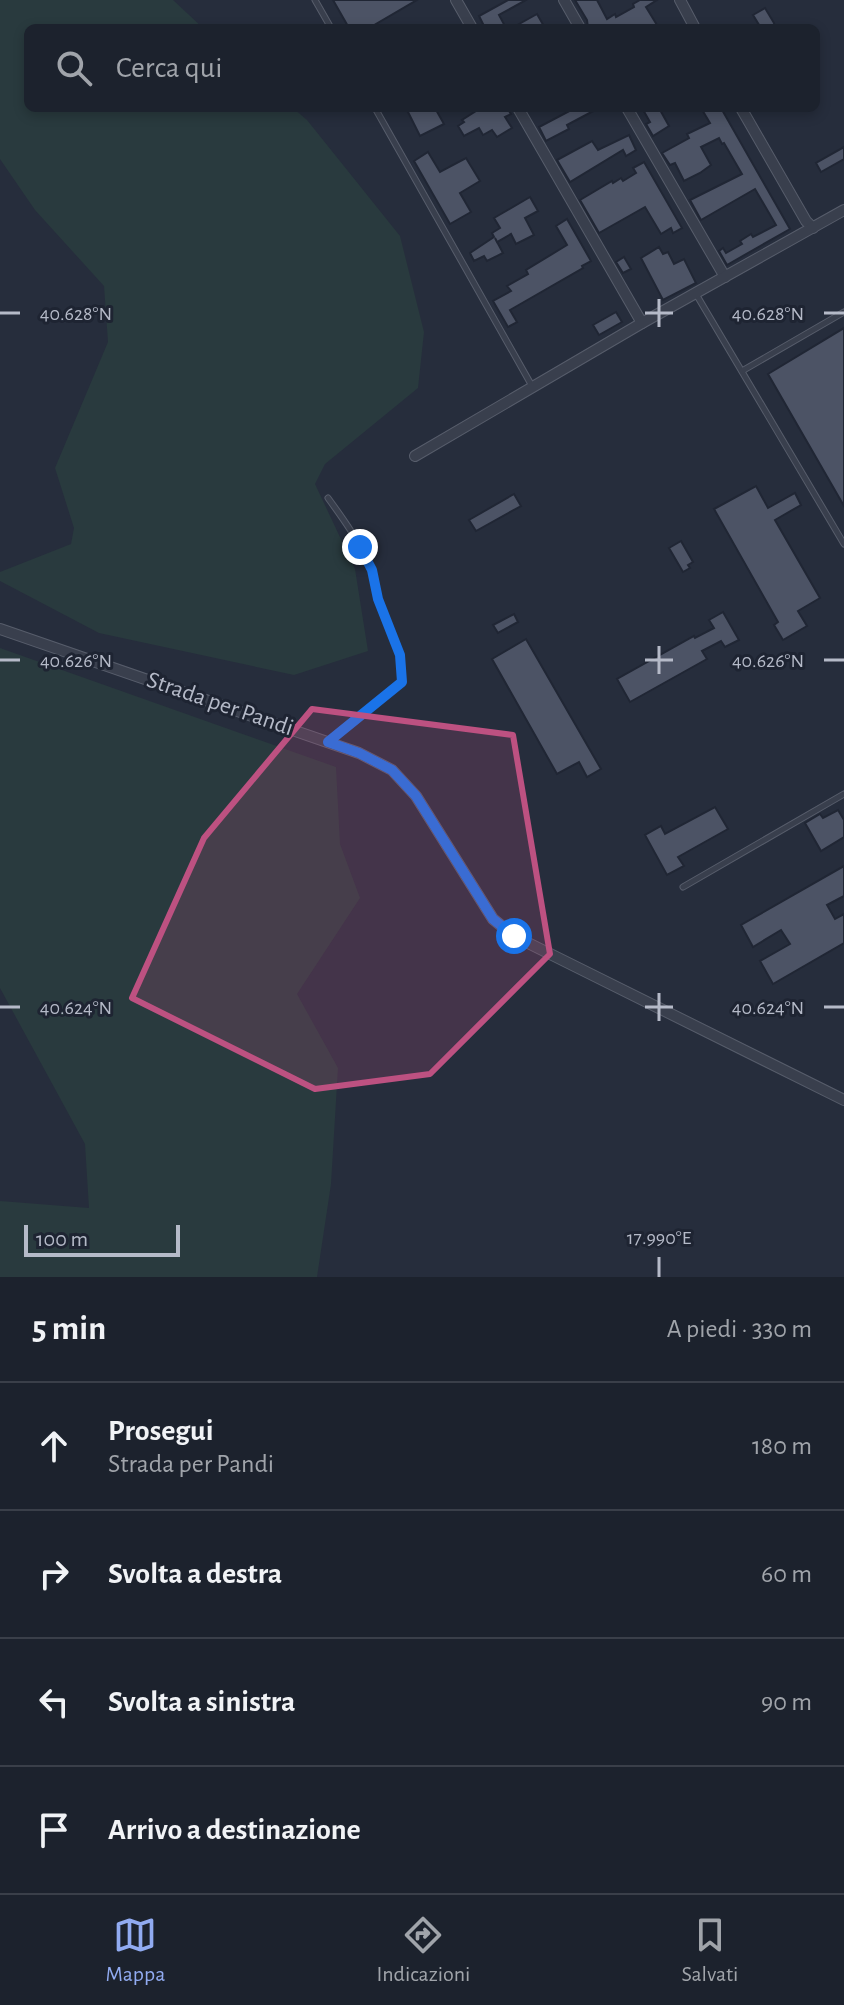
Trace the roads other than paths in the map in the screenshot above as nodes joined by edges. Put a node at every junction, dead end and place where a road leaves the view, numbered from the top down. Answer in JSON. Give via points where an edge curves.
{"nodes":[{"id":1,"x":315,"y":0,"type":"edge"},
{"id":2,"x":456,"y":0,"type":"edge"},
{"id":3,"x":564,"y":0,"type":"edge"},
{"id":4,"x":680,"y":0,"type":"edge"},
{"id":5,"x":329,"y":24,"type":"edge"},
{"id":6,"x":470,"y":24,"type":"edge"},
{"id":7,"x":578,"y":24,"type":"edge"},
{"id":8,"x":693,"y":24,"type":"edge"},
{"id":9,"x":377,"y":112,"type":"edge"},
{"id":10,"x":520,"y":112,"type":"edge"},
{"id":11,"x":629,"y":112,"type":"edge"},
{"id":12,"x":743,"y":112,"type":"edge"},
{"id":13,"x":844,"y":210,"type":"edge"},
{"id":14,"x":813,"y":228,"type":"junction"},
{"id":15,"x":725,"y":277,"type":"junction"},
{"id":16,"x":695,"y":293,"type":"junction"},
{"id":17,"x":844,"y":312,"type":"edge"},
{"id":18,"x":642,"y":323,"type":"junction"},
{"id":19,"x":742,"y":371,"type":"junction"},
{"id":20,"x":532,"y":388,"type":"junction"},
{"id":21,"x":415,"y":456,"type":"dead end"},
{"id":22,"x":328,"y":498,"type":"dead end"},
{"id":23,"x":844,"y":544,"type":"edge"},
{"id":24,"x":0,"y":629,"type":"edge"},
{"id":25,"x":328,"y":742,"type":"junction"},
{"id":26,"x":844,"y":794,"type":"edge"},
{"id":27,"x":683,"y":887,"type":"dead end"},
{"id":28,"x":844,"y":1100,"type":"edge"}],
"edges":[{"from":1,"to":5,"type":"lane"},
{"from":2,"to":6,"type":"street"},
{"from":3,"to":7,"type":"street"},
{"from":4,"to":8,"type":"street"},
{"from":9,"to":20,"type":"lane"},
{"from":10,"to":18,"type":"street"},
{"from":11,"to":15,"type":"street"},
{"from":12,"to":14,"type":"street"},
{"from":13,"to":14,"type":"street"},
{"from":14,"to":15,"type":"street"},
{"from":15,"to":16,"type":"street"},
{"from":16,"to":18,"type":"street"},
{"from":16,"to":19,"type":"lane"},
{"from":17,"to":19,"type":"lane"},
{"from":18,"to":20,"type":"street"},
{"from":19,"to":23,"type":"lane"},
{"from":20,"to":21,"type":"street"},
{"from":22,"to":25,"type":"lane","via":[[372,570],[403,669],[402,682]]},
{"from":24,"to":25,"type":"street","name":"Strada per Pandi"},
{"from":25,"to":28,"type":"street","name":"Strada per Pandi","via":[[392,770],[416,796],[493,919],[514,936]]},
{"from":26,"to":27,"type":"lane"}]}
